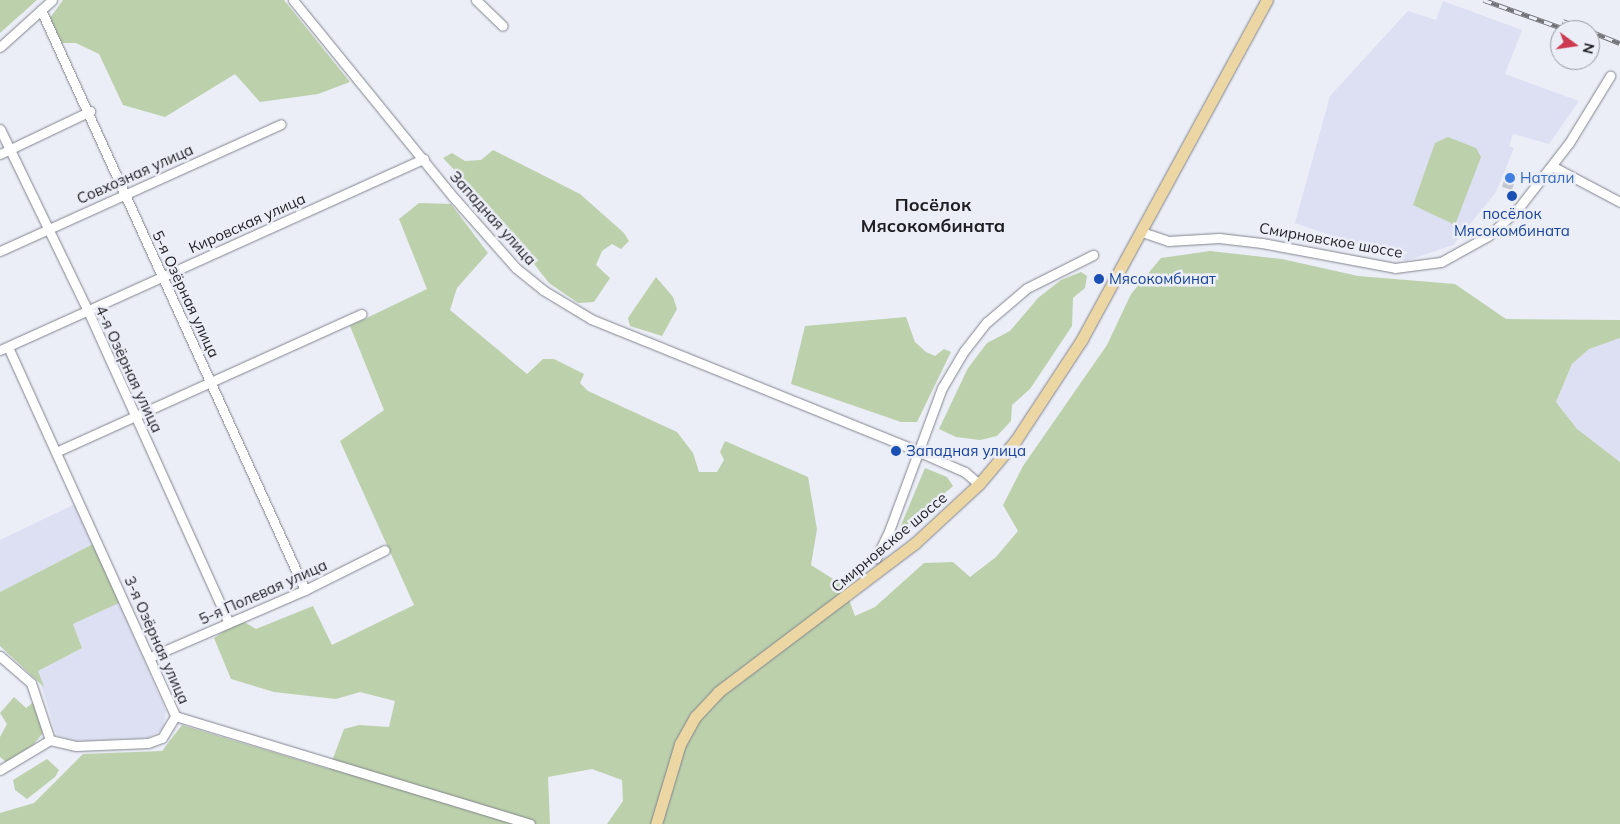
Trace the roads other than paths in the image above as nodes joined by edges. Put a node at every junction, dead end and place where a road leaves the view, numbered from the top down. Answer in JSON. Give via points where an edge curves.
{"nodes":[{"id":1,"x":52,"y":0,"type":"edge"},
{"id":2,"x":293,"y":0,"type":"edge"},
{"id":3,"x":476,"y":0,"type":"edge"},
{"id":4,"x":1267,"y":0,"type":"edge"},
{"id":5,"x":41,"y":10,"type":"junction"},
{"id":6,"x":503,"y":26,"type":"dead end"},
{"id":7,"x":0,"y":47,"type":"edge"},
{"id":8,"x":1610,"y":76,"type":"dead end"},
{"id":9,"x":90,"y":111,"type":"junction"},
{"id":10,"x":281,"y":124,"type":"dead end"},
{"id":11,"x":0,"y":129,"type":"edge"},
{"id":12,"x":10,"y":149,"type":"junction"},
{"id":13,"x":0,"y":154,"type":"edge"},
{"id":14,"x":424,"y":159,"type":"junction"},
{"id":15,"x":1552,"y":166,"type":"junction"},
{"id":16,"x":124,"y":193,"type":"junction"},
{"id":17,"x":1620,"y":202,"type":"edge"},
{"id":18,"x":49,"y":228,"type":"junction"},
{"id":19,"x":1142,"y":232,"type":"junction"},
{"id":20,"x":0,"y":250,"type":"edge"},
{"id":21,"x":1092,"y":255,"type":"dead end"},
{"id":22,"x":160,"y":276,"type":"junction"},
{"id":23,"x":88,"y":311,"type":"junction"},
{"id":24,"x":362,"y":314,"type":"dead end"},
{"id":25,"x":4,"y":349,"type":"edge"},
{"id":26,"x":213,"y":383,"type":"junction"},
{"id":27,"x":136,"y":417,"type":"junction"},
{"id":28,"x":58,"y":451,"type":"junction"},
{"id":29,"x":917,"y":451,"type":"junction"},
{"id":30,"x":979,"y":484,"type":"junction"},
{"id":31,"x":385,"y":550,"type":"dead end"},
{"id":32,"x":876,"y":558,"type":"dead end"},
{"id":33,"x":305,"y":590,"type":"junction"},
{"id":34,"x":229,"y":623,"type":"junction"},
{"id":35,"x":0,"y":656,"type":"edge"},
{"id":36,"x":150,"y":657,"type":"junction"},
{"id":37,"x":175,"y":716,"type":"junction"},
{"id":38,"x":50,"y":740,"type":"junction"},
{"id":39,"x":0,"y":770,"type":"edge"},
{"id":40,"x":530,"y":824,"type":"edge"},
{"id":41,"x":656,"y":824,"type":"edge"}],
"edges":[{"from":1,"to":5,"type":"street"},
{"from":2,"to":14,"type":"street","name":"Западная улица"},
{"from":3,"to":6,"type":"street"},
{"from":4,"to":19,"type":"main road","name":"Смирновское шоссе"},
{"from":5,"to":7,"type":"street"},
{"from":5,"to":9,"type":"street","name":"5-я Озёрная улица"},
{"from":8,"to":15,"type":"street","name":"Смирновское шоссе"},
{"from":9,"to":12,"type":"street"},
{"from":9,"to":16,"type":"street","name":"5-я Озёрная улица"},
{"from":10,"to":16,"type":"street","name":"Совхозная улица"},
{"from":11,"to":12,"type":"street","name":"4-я Озёрная улица"},
{"from":12,"to":13,"type":"street"},
{"from":12,"to":18,"type":"street","name":"4-я Озёрная улица"},
{"from":14,"to":22,"type":"street","name":"Кировская улица"},
{"from":14,"to":29,"type":"street","name":"Западная улица","via":[[516,268],[558,300],[591,319]]},
{"from":15,"to":17,"type":"street"},
{"from":15,"to":19,"type":"street","name":"Смирновское шоссе","via":[[1516,210],[1488,236],[1458,254],[1424,266],[1387,267],[1233,239],[1168,241]]},
{"from":16,"to":18,"type":"street","name":"Совхозная улица"},
{"from":16,"to":22,"type":"street","name":"5-я Озёрная улица"},
{"from":18,"to":20,"type":"street","name":"Совхозная улица"},
{"from":18,"to":23,"type":"street","name":"4-я Озёрная улица"},
{"from":19,"to":30,"type":"main road","name":"Смирновское шоссе","via":[[1055,383],[1016,440]]},
{"from":21,"to":29,"type":"street","name":"Смирновское шоссе","via":[[1035,283],[987,322],[963,352],[942,388]]},
{"from":22,"to":23,"type":"street","name":"Кировская улица"},
{"from":22,"to":26,"type":"street","name":"5-я Озёрная улица"},
{"from":23,"to":25,"type":"street","name":"Кировская улица"},
{"from":23,"to":27,"type":"street","name":"4-я Озёрная улица"},
{"from":24,"to":26,"type":"street"},
{"from":25,"to":28,"type":"street","name":"3-я Озёрная улица"},
{"from":26,"to":27,"type":"street"},
{"from":26,"to":33,"type":"street","name":"5-я Озёрная улица"},
{"from":27,"to":28,"type":"street"},
{"from":27,"to":34,"type":"street","name":"4-я Озёрная улица"},
{"from":28,"to":36,"type":"street","name":"3-я Озёрная улица"},
{"from":29,"to":30,"type":"street","name":"Западная улица","via":[[965,472]]},
{"from":29,"to":32,"type":"street","name":"Смирновское шоссе"},
{"from":30,"to":41,"type":"main road","name":"Смирновское шоссе","via":[[880,572],[718,692],[695,717],[680,744]]},
{"from":31,"to":33,"type":"street","name":"5-я Полевая улица"},
{"from":33,"to":34,"type":"street","name":"5-я Полевая улица"},
{"from":34,"to":36,"type":"street","name":"5-я Полевая улица"},
{"from":35,"to":38,"type":"street","via":[[31,683]]},
{"from":36,"to":37,"type":"street","name":"3-я Озёрная улица"},
{"from":37,"to":38,"type":"street","via":[[162,738],[148,743],[76,746]]},
{"from":37,"to":40,"type":"street","name":"3-я Озёрная улица"},
{"from":38,"to":39,"type":"street"}]}
